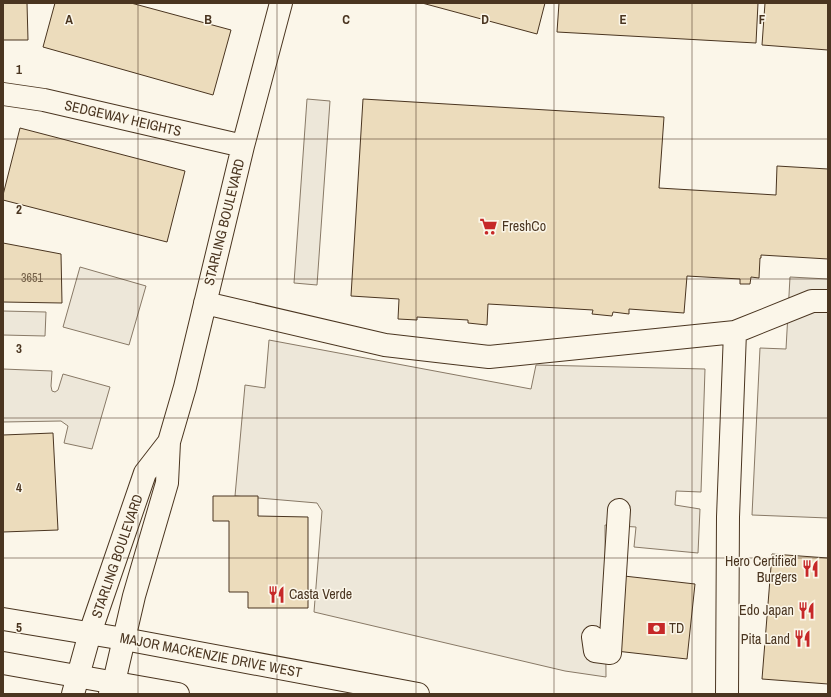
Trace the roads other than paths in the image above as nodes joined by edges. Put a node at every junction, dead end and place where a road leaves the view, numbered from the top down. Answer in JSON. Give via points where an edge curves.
{"nodes":[{"id":1,"x":281,"y":3,"type":"edge"},
{"id":2,"x":3,"y":94,"type":"edge"},
{"id":3,"x":243,"y":146,"type":"junction"},
{"id":4,"x":828,"y":301,"type":"edge"},
{"id":5,"x":205,"y":303,"type":"junction"},
{"id":6,"x":735,"y":332,"type":"junction"},
{"id":7,"x":169,"y":442,"type":"junction"},
{"id":8,"x":620,"y":510,"type":"dead end"},
{"id":9,"x":3,"y":619,"type":"edge"},
{"id":10,"x":90,"y":633,"type":"junction"},
{"id":11,"x":594,"y":637,"type":"dead end"},
{"id":12,"x":124,"y":639,"type":"junction"},
{"id":13,"x":3,"y":663,"type":"edge"},
{"id":14,"x":76,"y":685,"type":"edge"},
{"id":15,"x":112,"y":688,"type":"edge"},
{"id":16,"x":178,"y":694,"type":"edge"},
{"id":17,"x":418,"y":694,"type":"edge"},
{"id":18,"x":728,"y":694,"type":"edge"}],
"edges":[{"from":1,"to":3,"type":"street","name":"STARLING BOULEVARD"},
{"from":2,"to":3,"type":"street","name":"SEDGEWAY HEIGHTS","via":[[44,100]]},
{"from":3,"to":5,"type":"street","name":"STARLING BOULEVARD"},
{"from":4,"to":6,"type":"street","via":[[812,301]]},
{"from":5,"to":6,"type":"street","via":[[384,345],[489,357]]},
{"from":5,"to":7,"type":"street","name":"STARLING BOULEVARD"},
{"from":6,"to":18,"type":"street","via":[[728,517]]},
{"from":7,"to":10,"type":"street","name":"STARLING BOULEVARD","via":[[145,473]]},
{"from":7,"to":12,"type":"street","name":"STARLING BOULEVARD","via":[[167,483]]},
{"from":8,"to":11,"type":"street","via":[[610,653],[595,651]]},
{"from":9,"to":10,"type":"street","name":"MAJOR MACKENZIE DRIVE WEST"},
{"from":10,"to":12,"type":"street","name":"MAJOR MACKENZIE DRIVE WEST"},
{"from":10,"to":14,"type":"street","name":"STARLING BOULEVARD"},
{"from":12,"to":15,"type":"street","name":"STARLING BOULEVARD"},
{"from":12,"to":17,"type":"street","name":"MAJOR MACKENZIE DRIVE WEST"},
{"from":13,"to":14,"type":"street"},
{"from":14,"to":15,"type":"street"},
{"from":15,"to":16,"type":"street"}]}
